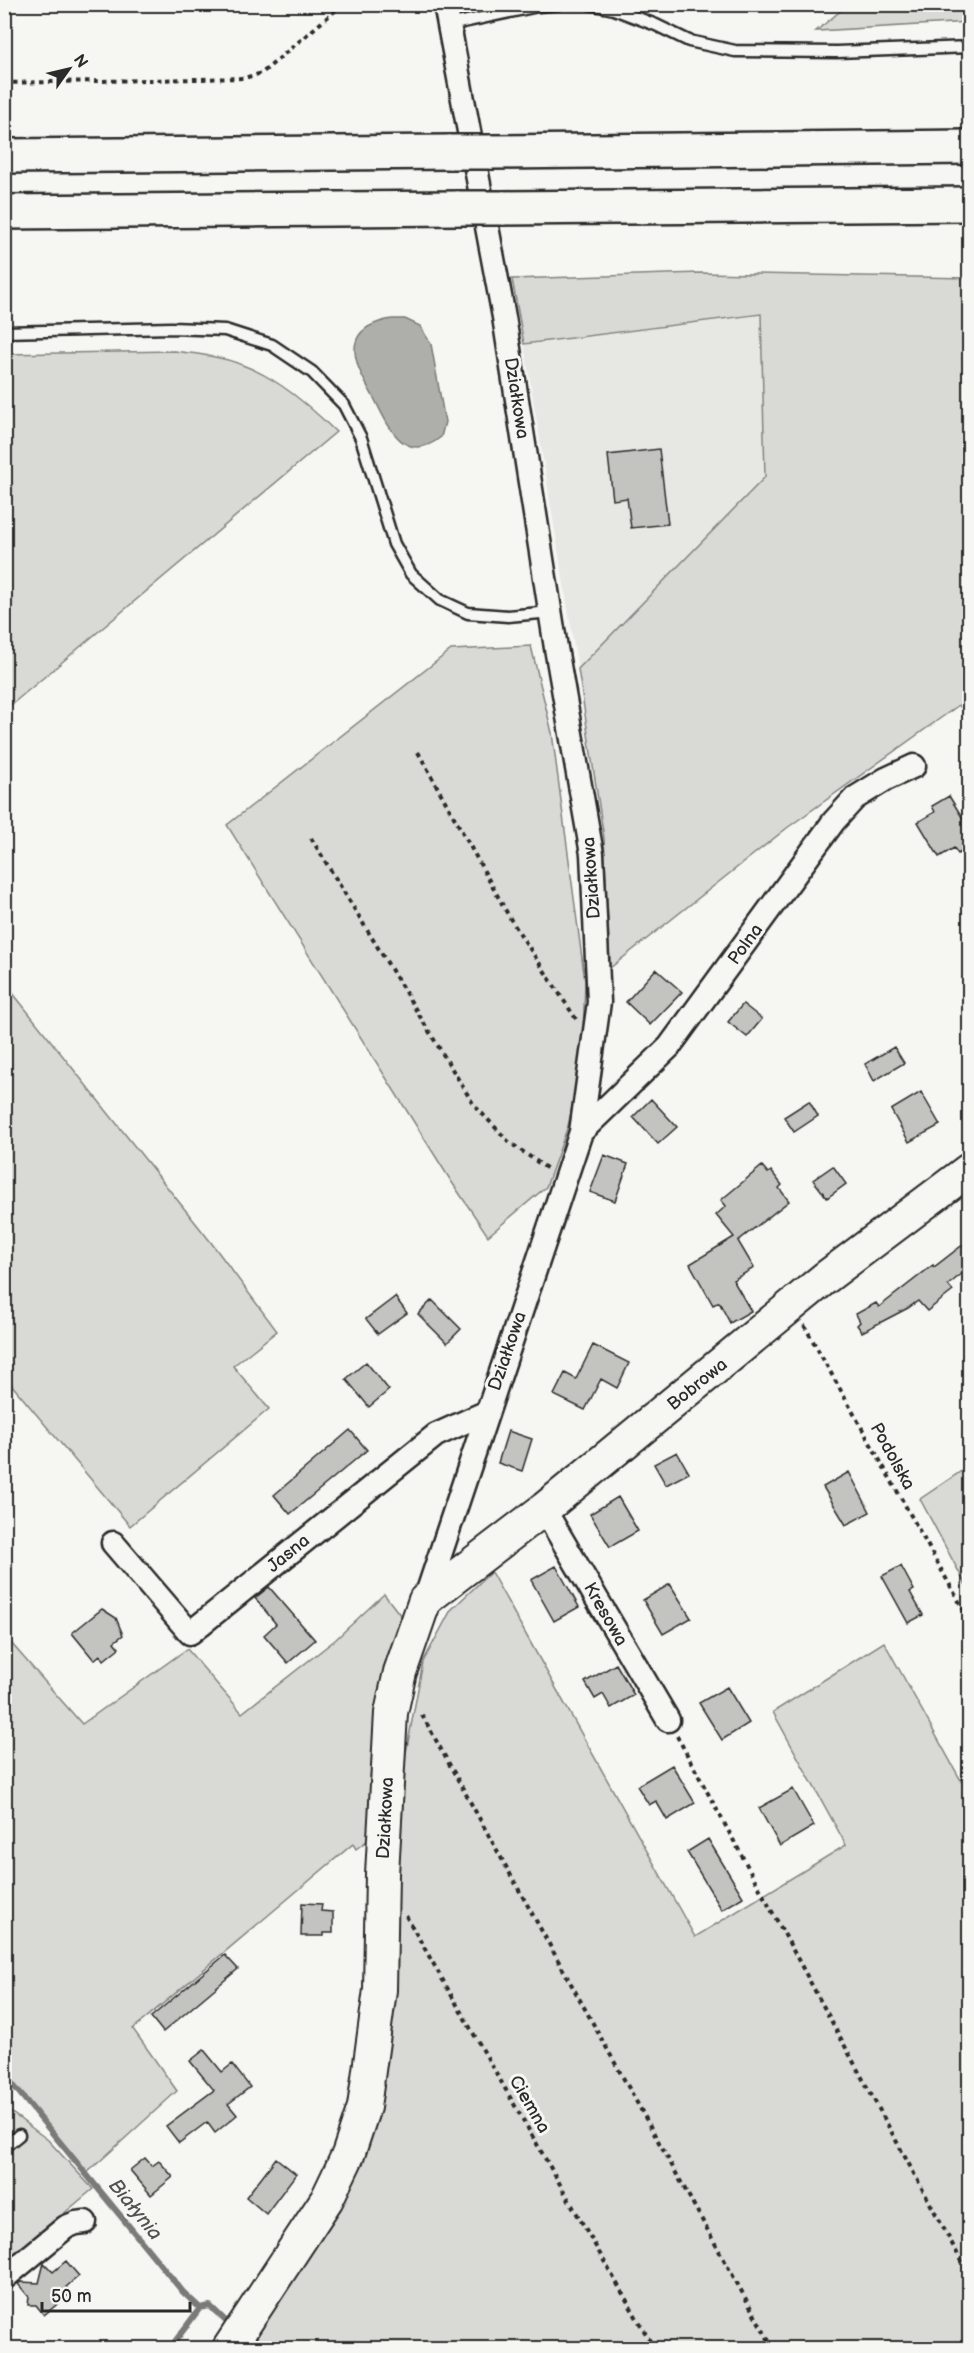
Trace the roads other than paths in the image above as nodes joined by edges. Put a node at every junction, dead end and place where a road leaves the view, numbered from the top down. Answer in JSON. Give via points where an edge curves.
{"nodes":[{"id":1,"x":559,"y":4,"type":"edge"},
{"id":2,"x":589,"y":4,"type":"edge"},
{"id":3,"x":447,"y":15,"type":"edge"},
{"id":4,"x":969,"y":47,"type":"edge"},
{"id":5,"x":969,"y":147,"type":"edge"},
{"id":6,"x":4,"y":156,"type":"edge"},
{"id":7,"x":969,"y":204,"type":"edge"},
{"id":8,"x":4,"y":212,"type":"edge"},
{"id":9,"x":4,"y":332,"type":"edge"},
{"id":10,"x":551,"y":612,"type":"junction"},
{"id":11,"x":914,"y":766,"type":"dead end"},
{"id":12,"x":581,"y":1132,"type":"junction"},
{"id":13,"x":969,"y":1169,"type":"edge"},
{"id":14,"x":487,"y":1412,"type":"junction"},
{"id":15,"x":544,"y":1509,"type":"junction"},
{"id":16,"x":112,"y":1543,"type":"dead end"},
{"id":17,"x":425,"y":1600,"type":"junction"},
{"id":18,"x":668,"y":1720,"type":"road end"},
{"id":19,"x":19,"y":2135,"type":"dead end"},
{"id":20,"x":4,"y":2147,"type":"edge"},
{"id":21,"x":85,"y":2222,"type":"dead end"},
{"id":22,"x":4,"y":2278,"type":"edge"},
{"id":23,"x":236,"y":2338,"type":"edge"}],
"edges":[{"from":1,"to":3,"type":"lane"},
{"from":2,"to":4,"type":"lane","via":[[614,9],[689,41],[735,51]]},
{"from":3,"to":10,"type":"street","name":"Działkowa","via":[[504,317]]},
{"from":5,"to":6,"type":"highway","bridge":true},
{"from":7,"to":8,"type":"highway","bridge":true},
{"from":9,"to":10,"type":"lane","via":[[225,330],[272,345],[312,372],[344,405],[361,438],[394,544],[411,574],[440,600],[468,613],[508,616]]},
{"from":10,"to":12,"type":"street","name":"Działkowa","via":[[592,854],[598,1002]]},
{"from":11,"to":12,"type":"street","name":"Polna","via":[[855,798],[834,821],[669,1047]]},
{"from":12,"to":14,"type":"street","name":"Działkowa"},
{"from":13,"to":15,"type":"street","name":"Bobrowa","via":[[793,1305]]},
{"from":14,"to":16,"type":"street","name":"Jasna","via":[[436,1435],[190,1633]]},
{"from":14,"to":17,"type":"street","name":"Działkowa"},
{"from":15,"to":17,"type":"street","name":"Bobrowa"},
{"from":15,"to":18,"type":"street","name":"Kresowa"},
{"from":17,"to":23,"type":"street","name":"Działkowa","via":[[400,1672],[391,1713],[380,1990],[364,2107],[348,2155],[327,2199]]},
{"from":19,"to":20,"type":"lane"},
{"from":21,"to":22,"type":"street","via":[[66,2227]]}]}
